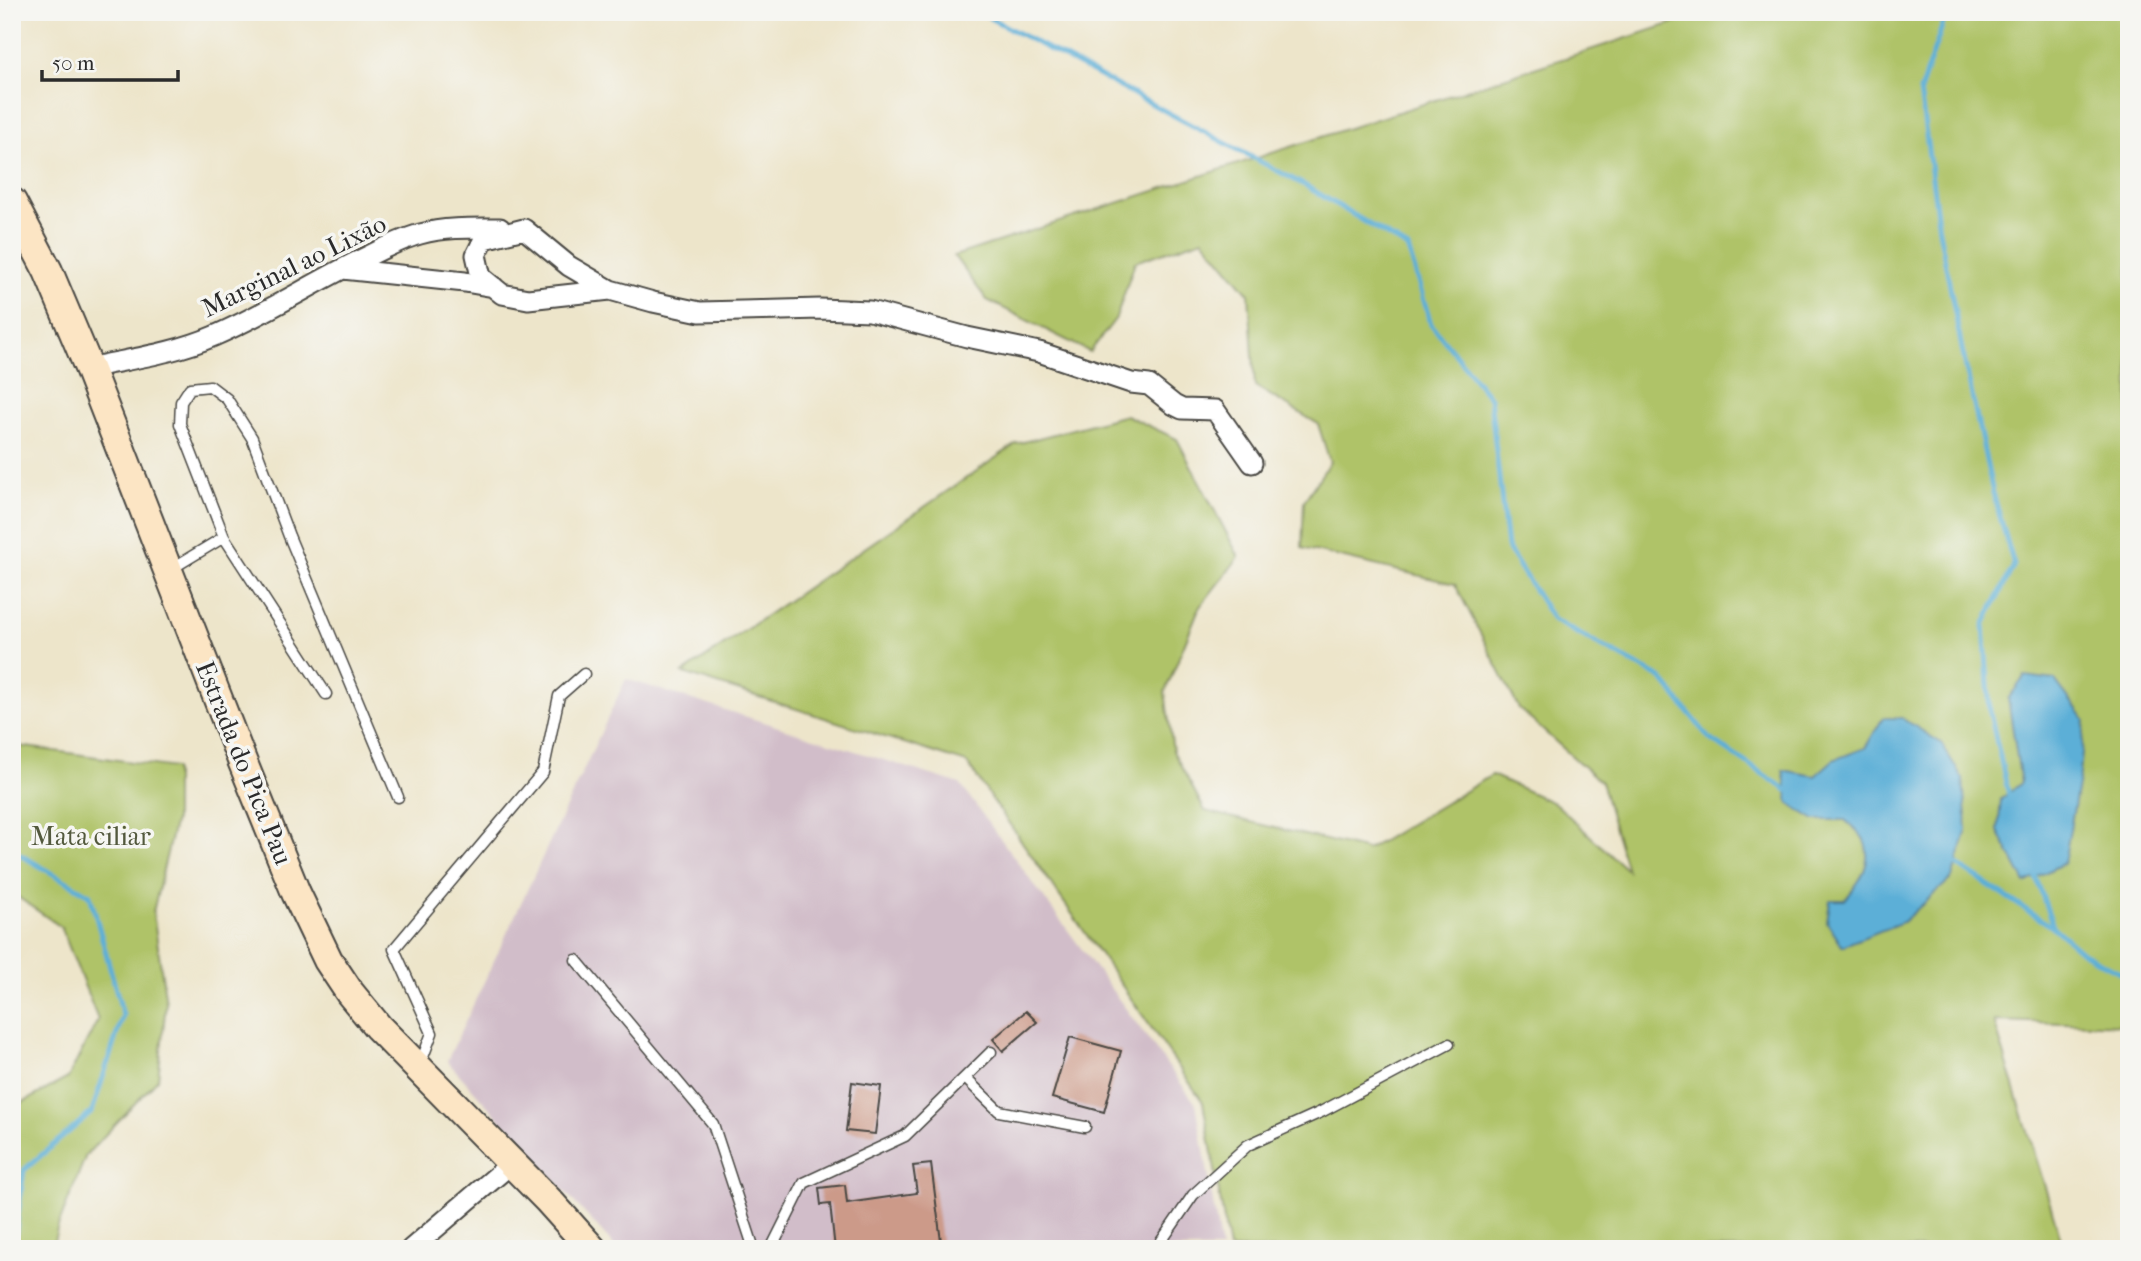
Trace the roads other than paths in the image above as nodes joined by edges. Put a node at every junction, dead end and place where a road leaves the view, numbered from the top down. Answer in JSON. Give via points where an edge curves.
{"nodes":[{"id":1,"x":12,"y":202,"type":"edge"},
{"id":2,"x":524,"y":229,"type":"junction"},
{"id":3,"x":342,"y":269,"type":"junction"},
{"id":4,"x":494,"y":287,"type":"junction"},
{"id":5,"x":610,"y":290,"type":"junction"},
{"id":6,"x":89,"y":368,"type":"junction"},
{"id":7,"x":1252,"y":463,"type":"dead end"},
{"id":8,"x":224,"y":537,"type":"junction"},
{"id":9,"x":167,"y":571,"type":"junction"},
{"id":10,"x":584,"y":674,"type":"dead end"},
{"id":11,"x":326,"y":694,"type":"dead end"},
{"id":12,"x":398,"y":797,"type":"dead end"},
{"id":13,"x":576,"y":960,"type":"dead end"},
{"id":14,"x":1449,"y":1044,"type":"dead end"},
{"id":15,"x":991,"y":1052,"type":"dead end"},
{"id":16,"x":418,"y":1069,"type":"junction"},
{"id":17,"x":965,"y":1078,"type":"junction"},
{"id":18,"x":1086,"y":1127,"type":"dead end"},
{"id":19,"x":512,"y":1163,"type":"junction"},
{"id":20,"x":411,"y":1249,"type":"edge"},
{"id":21,"x":592,"y":1249,"type":"edge"},
{"id":22,"x":754,"y":1249,"type":"edge"},
{"id":23,"x":771,"y":1249,"type":"edge"},
{"id":24,"x":1156,"y":1249,"type":"edge"}],
"edges":[{"from":1,"to":6,"type":"main road","name":"Estrada do Pica Pau","via":[[48,271]]},
{"from":2,"to":3,"type":"street","name":"Marginal ao Lixão","via":[[420,234]]},
{"from":2,"to":4,"type":"street","via":[[484,239],[476,255],[481,276]]},
{"from":2,"to":5,"type":"street","via":[[569,266]]},
{"from":3,"to":4,"type":"street"},
{"from":3,"to":6,"type":"street","name":"Marginal ao Lixão","via":[[210,338]]},
{"from":4,"to":5,"type":"street","via":[[502,294],[528,299]]},
{"from":5,"to":7,"type":"street","via":[[700,312],[870,311],[1039,352],[1149,385],[1182,409],[1215,410]]},
{"from":6,"to":9,"type":"main road","name":"Estrada do Pica Pau"},
{"from":8,"to":9,"type":"lane"},
{"from":8,"to":11,"type":"lane"},
{"from":8,"to":12,"type":"lane","via":[[180,424],[181,402],[190,387],[210,386],[227,399],[252,439]]},
{"from":9,"to":16,"type":"main road","name":"Estrada do Pica Pau","via":[[328,960],[378,1027]]},
{"from":10,"to":16,"type":"lane","via":[[559,696],[543,772],[394,949],[432,1033]]},
{"from":13,"to":22,"type":"lane","via":[[713,1124]]},
{"from":14,"to":24,"type":"lane","via":[[1248,1145],[1193,1195]]},
{"from":15,"to":17,"type":"lane"},
{"from":16,"to":19,"type":"main road","name":"Estrada do Pica Pau"},
{"from":17,"to":18,"type":"lane","via":[[999,1111]]},
{"from":17,"to":23,"type":"lane","via":[[905,1136],[804,1182]]},
{"from":19,"to":20,"type":"street"},
{"from":19,"to":21,"type":"main road","name":"Estrada do Pica Pau"}]}
